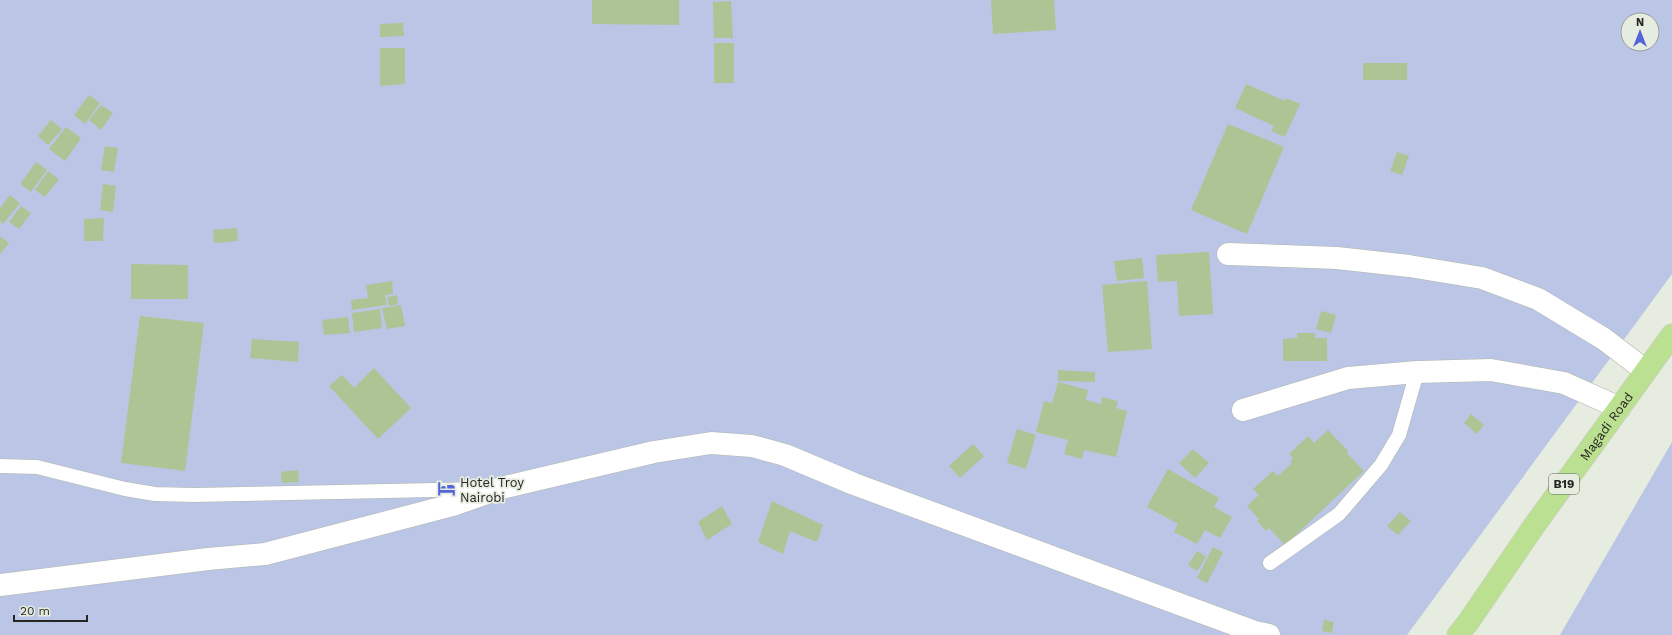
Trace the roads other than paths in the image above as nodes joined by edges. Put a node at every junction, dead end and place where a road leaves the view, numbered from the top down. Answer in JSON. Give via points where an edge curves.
{"nodes":[{"id":1,"x":1228,"y":254,"type":"dead end"},
{"id":2,"x":1672,"y":335,"type":"edge"},
{"id":3,"x":1646,"y":371,"type":"junction"},
{"id":4,"x":1417,"y":372,"type":"junction"},
{"id":5,"x":1620,"y":408,"type":"junction"},
{"id":6,"x":1243,"y":410,"type":"dead end"},
{"id":7,"x":0,"y":466,"type":"edge"},
{"id":8,"x":501,"y":488,"type":"junction"},
{"id":9,"x":1270,"y":563,"type":"dead end"},
{"id":10,"x":0,"y":585,"type":"edge"},
{"id":11,"x":1269,"y":635,"type":"edge"},
{"id":12,"x":1458,"y":635,"type":"edge"}],
"edges":[{"from":1,"to":3,"type":"street","via":[[1337,258],[1482,278],[1538,299],[1604,339]]},
{"from":2,"to":3,"type":"highway","name":"Magadi Road","number":"B19"},
{"from":3,"to":5,"type":"highway","name":"Magadi Road","number":"B19"},
{"from":4,"to":5,"type":"street","via":[[1491,370],[1557,381]]},
{"from":4,"to":6,"type":"street","via":[[1348,378]]},
{"from":4,"to":9,"type":"lane","via":[[1399,435],[1381,465],[1339,514]]},
{"from":5,"to":12,"type":"highway","name":"Magadi Road","number":"B19"},
{"from":7,"to":8,"type":"lane","via":[[37,467],[155,494]]},
{"from":8,"to":10,"type":"street","via":[[456,504],[265,554]]},
{"from":8,"to":11,"type":"street","via":[[654,452],[711,443],[752,446],[785,455],[854,484]]}]}
